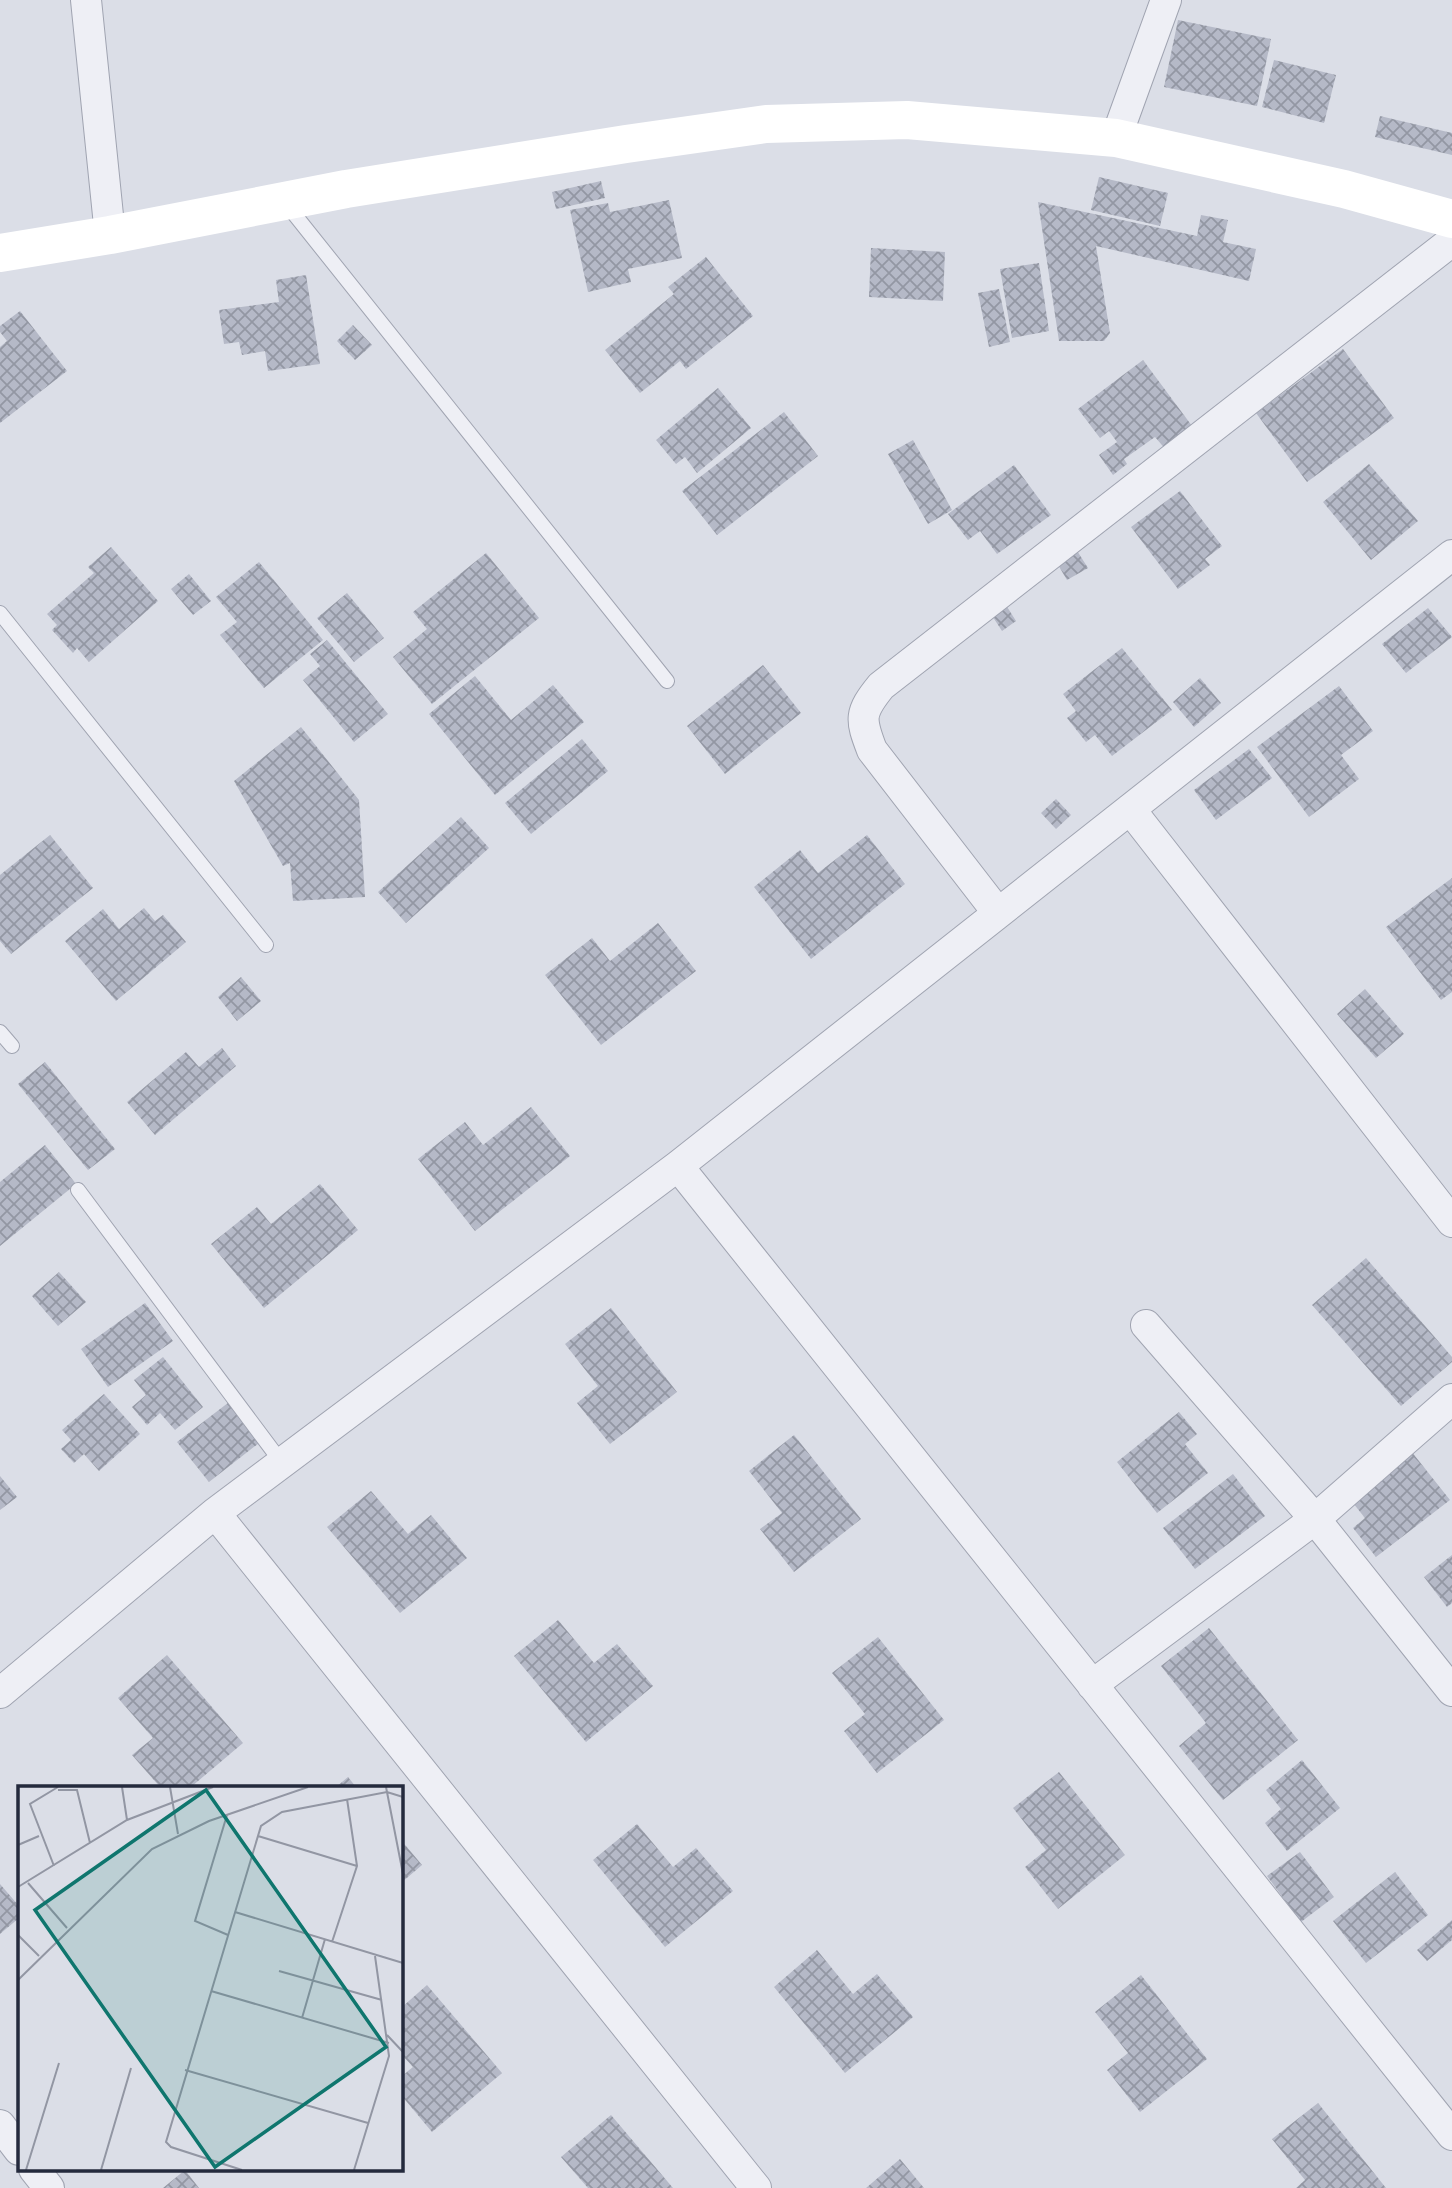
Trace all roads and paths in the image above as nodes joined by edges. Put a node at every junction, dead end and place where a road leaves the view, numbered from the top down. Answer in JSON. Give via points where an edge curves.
{"nodes":[{"id":1,"x":86,"y":0,"type":"edge"},
{"id":2,"x":1166,"y":0,"type":"edge"},
{"id":3,"x":1116,"y":138,"type":"junction"},
{"id":4,"x":284,"y":201,"type":"junction"},
{"id":5,"x":1452,"y":219,"type":"edge"},
{"id":6,"x":110,"y":235,"type":"junction"},
{"id":7,"x":1452,"y":241,"type":"edge"},
{"id":8,"x":0,"y":253,"type":"edge"},
{"id":9,"x":1452,"y":555,"type":"edge"},
{"id":10,"x":0,"y":613,"type":"edge"},
{"id":11,"x":667,"y":681,"type":"dead end"},
{"id":12,"x":1130,"y":809,"type":"junction"},
{"id":13,"x":998,"y":913,"type":"junction"},
{"id":14,"x":266,"y":945,"type":"dead end"},
{"id":15,"x":0,"y":1032,"type":"edge"},
{"id":16,"x":12,"y":1046,"type":"dead end"},
{"id":17,"x":678,"y":1166,"type":"junction"},
{"id":18,"x":78,"y":1190,"type":"dead end"},
{"id":19,"x":1452,"y":1222,"type":"edge"},
{"id":20,"x":1146,"y":1325,"type":"dead end"},
{"id":21,"x":1452,"y":1399,"type":"edge"},
{"id":22,"x":282,"y":1463,"type":"junction"},
{"id":23,"x":215,"y":1513,"type":"junction"},
{"id":24,"x":1315,"y":1519,"type":"junction"},
{"id":25,"x":1092,"y":1685,"type":"junction"},
{"id":26,"x":1452,"y":1691,"type":"edge"},
{"id":27,"x":0,"y":1693,"type":"edge"},
{"id":28,"x":0,"y":2124,"type":"edge"},
{"id":29,"x":1452,"y":2135,"type":"edge"},
{"id":30,"x":18,"y":2149,"type":"edge"},
{"id":31,"x":35,"y":2170,"type":"edge"},
{"id":32,"x":49,"y":2188,"type":"edge"},
{"id":33,"x":757,"y":2188,"type":"edge"}],
"edges":[{"from":1,"to":6,"type":"street"},
{"from":2,"to":3,"type":"street"},
{"from":3,"to":4,"type":"main road","via":[[907,120],[766,124]]},
{"from":3,"to":5,"type":"main road","via":[[1344,189]]},
{"from":4,"to":6,"type":"main road"},
{"from":4,"to":11,"type":"lane"},
{"from":6,"to":8,"type":"main road"},
{"from":7,"to":13,"type":"street","via":[[881,686],[866,704],[863,727],[872,750]]},
{"from":9,"to":12,"type":"street"},
{"from":10,"to":14,"type":"lane"},
{"from":12,"to":13,"type":"street"},
{"from":12,"to":19,"type":"street"},
{"from":13,"to":17,"type":"street"},
{"from":15,"to":16,"type":"lane"},
{"from":17,"to":22,"type":"street"},
{"from":17,"to":25,"type":"street"},
{"from":18,"to":22,"type":"lane"},
{"from":20,"to":24,"type":"street"},
{"from":21,"to":24,"type":"street"},
{"from":22,"to":23,"type":"street"},
{"from":23,"to":27,"type":"street"},
{"from":23,"to":33,"type":"street"},
{"from":24,"to":25,"type":"street"},
{"from":24,"to":26,"type":"street"},
{"from":25,"to":29,"type":"street"},
{"from":28,"to":30,"type":"street"},
{"from":31,"to":32,"type":"street"}]}
